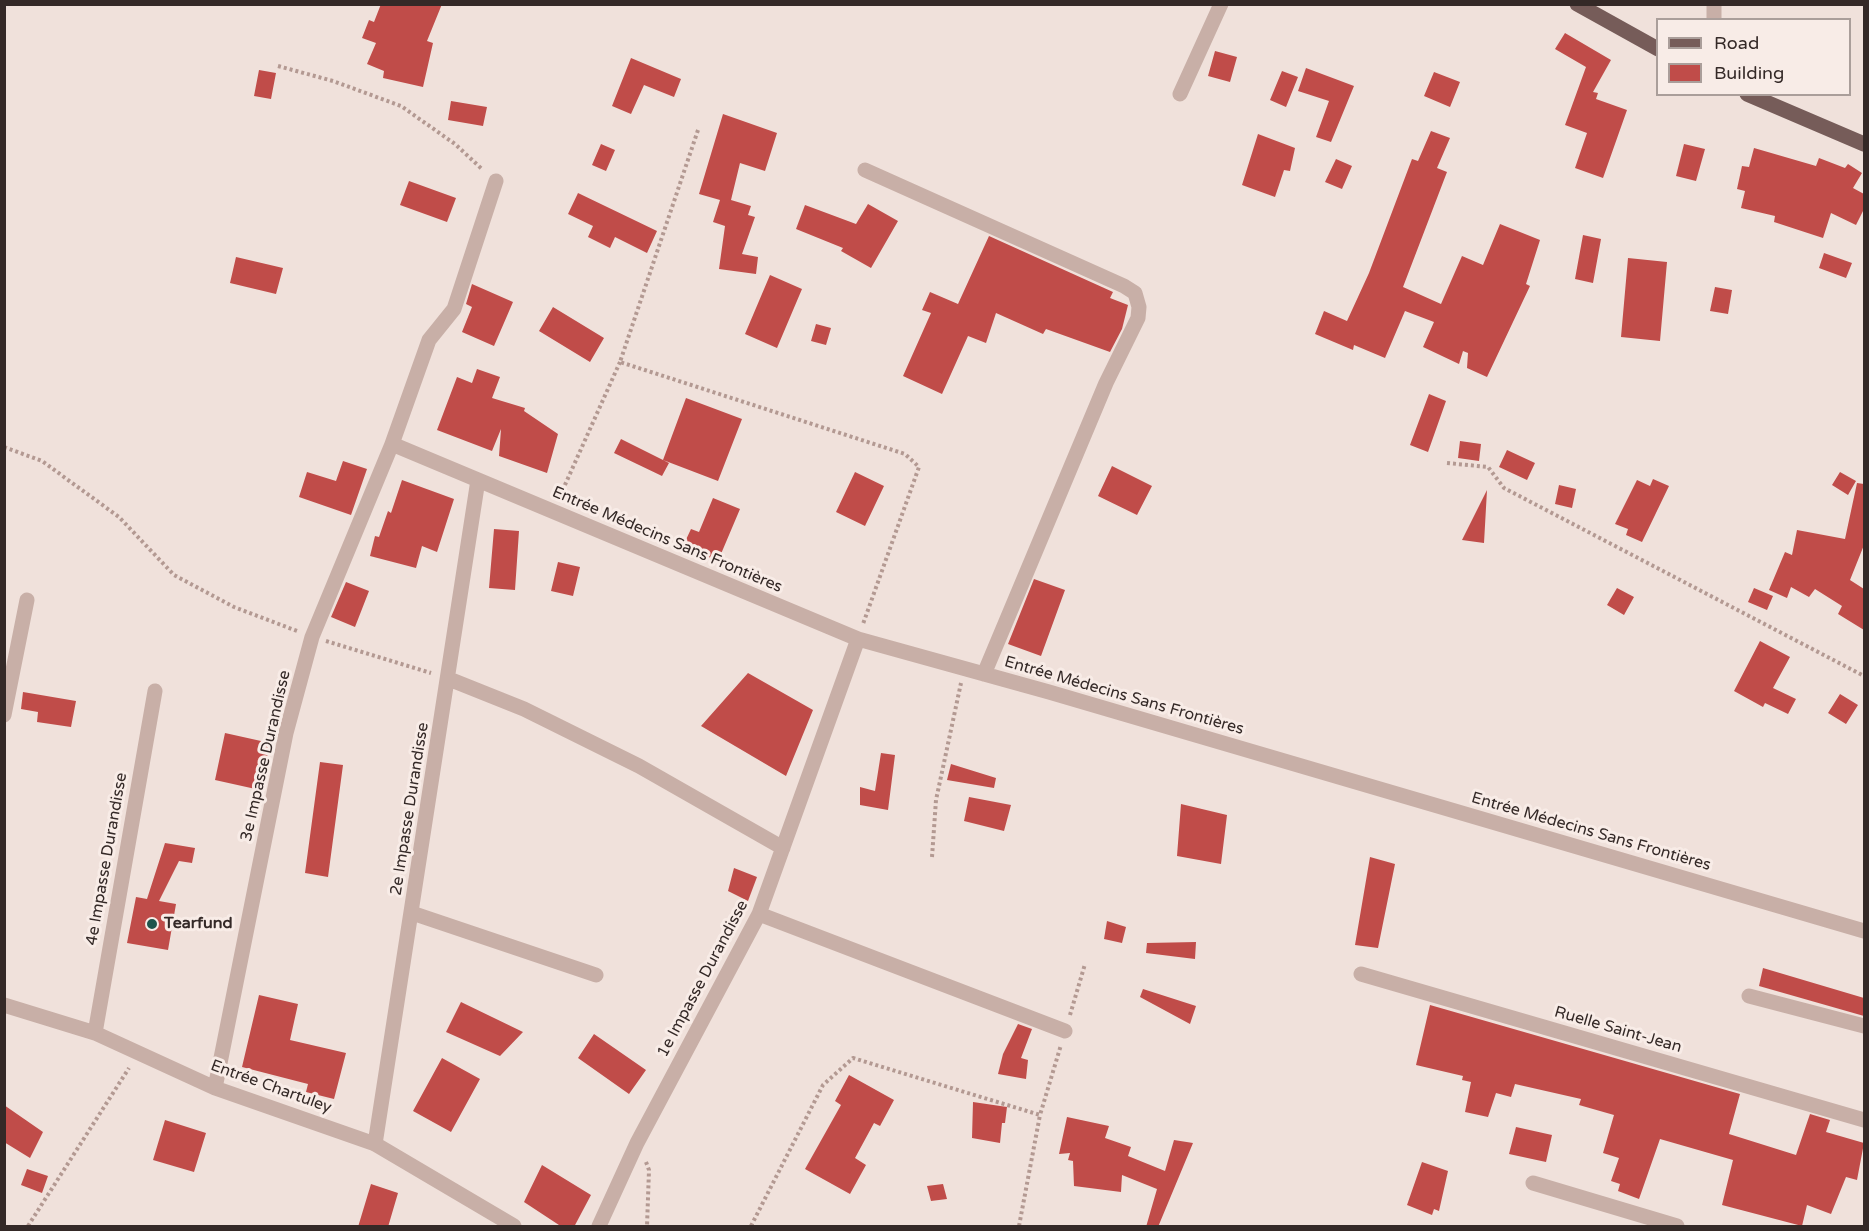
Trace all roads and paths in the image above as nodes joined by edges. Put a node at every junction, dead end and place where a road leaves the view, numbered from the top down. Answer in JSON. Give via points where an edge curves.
{"nodes":[{"id":1,"x":1221,"y":4,"type":"edge"},
{"id":2,"x":1577,"y":4,"type":"edge"},
{"id":3,"x":1656,"y":48,"type":"edge"},
{"id":4,"x":278,"y":66,"type":"dead end"},
{"id":5,"x":1180,"y":93,"type":"dead end"},
{"id":6,"x":1752,"y":96,"type":"edge"},
{"id":7,"x":699,"y":129,"type":"dead end"},
{"id":8,"x":1864,"y":144,"type":"edge"},
{"id":9,"x":865,"y":170,"type":"dead end"},
{"id":10,"x":496,"y":182,"type":"joint"},
{"id":11,"x":620,"y":362,"type":"junction"},
{"id":12,"x":392,"y":444,"type":"junction"},
{"id":13,"x":4,"y":447,"type":"edge"},
{"id":14,"x":1447,"y":463,"type":"dead end"},
{"id":15,"x":478,"y":480,"type":"junction"},
{"id":16,"x":553,"y":512,"type":"junction"},
{"id":17,"x":27,"y":600,"type":"dead end"},
{"id":18,"x":312,"y":637,"type":"junction"},
{"id":19,"x":858,"y":639,"type":"junction"},
{"id":20,"x":964,"y":669,"type":"junction"},
{"id":21,"x":984,"y":674,"type":"junction"},
{"id":22,"x":1864,"y":676,"type":"edge"},
{"id":23,"x":449,"y":679,"type":"junction"},
{"id":24,"x":155,"y":691,"type":"dead end"},
{"id":25,"x":4,"y":715,"type":"edge"},
{"id":26,"x":783,"y":848,"type":"junction"},
{"id":27,"x":932,"y":857,"type":"dead end"},
{"id":28,"x":412,"y":913,"type":"junction"},
{"id":29,"x":759,"y":914,"type":"junction"},
{"id":30,"x":1864,"y":931,"type":"edge"},
{"id":31,"x":1085,"y":964,"type":"dead end"},
{"id":32,"x":1361,"y":974,"type":"dead end"},
{"id":33,"x":596,"y":975,"type":"dead end"},
{"id":34,"x":1749,"y":996,"type":"dead end"},
{"id":35,"x":4,"y":1005,"type":"edge"},
{"id":36,"x":1864,"y":1026,"type":"edge"},
{"id":37,"x":1065,"y":1031,"type":"junction"},
{"id":38,"x":95,"y":1033,"type":"junction"},
{"id":39,"x":142,"y":1055,"type":"junction"},
{"id":40,"x":215,"y":1088,"type":"junction"},
{"id":41,"x":1040,"y":1115,"type":"junction"},
{"id":42,"x":1864,"y":1119,"type":"edge"},
{"id":43,"x":637,"y":1143,"type":"junction"},
{"id":44,"x":375,"y":1144,"type":"junction"},
{"id":45,"x":1533,"y":1183,"type":"dead end"},
{"id":46,"x":28,"y":1227,"type":"edge"},
{"id":47,"x":514,"y":1227,"type":"edge"},
{"id":48,"x":599,"y":1227,"type":"edge"},
{"id":49,"x":647,"y":1227,"type":"edge"},
{"id":50,"x":751,"y":1227,"type":"edge"},
{"id":51,"x":1019,"y":1227,"type":"edge"},
{"id":52,"x":1677,"y":1227,"type":"edge"}],
"edges":[{"from":1,"to":5,"type":"street"},
{"from":2,"to":3,"type":"main road"},
{"from":4,"to":10,"type":"path","via":[[401,106],[455,144]]},
{"from":6,"to":8,"type":"main road"},
{"from":7,"to":11,"type":"path"},
{"from":9,"to":21,"type":"street","via":[[1124,286],[1135,293],[1139,307],[1138,318],[1106,382]]},
{"from":10,"to":12,"type":"street","name":"3e Impasse Durandisse","via":[[454,309],[429,340]]},
{"from":11,"to":16,"type":"path"},
{"from":11,"to":19,"type":"path","via":[[905,454],[919,467]]},
{"from":12,"to":15,"type":"street","name":"Entrée Médecins Sans Frontières"},
{"from":12,"to":18,"type":"street","name":"3e Impasse Durandisse"},
{"from":13,"to":18,"type":"path","via":[[42,461],[119,516],[174,575],[234,607]]},
{"from":14,"to":22,"type":"path","via":[[1488,467],[1504,488]]},
{"from":15,"to":16,"type":"street","name":"Entrée Médecins Sans Frontières"},
{"from":15,"to":23,"type":"street","name":"2e Impasse Durandisse"},
{"from":16,"to":19,"type":"street","name":"Entrée Médecins Sans Frontières"},
{"from":17,"to":25,"type":"street"},
{"from":18,"to":23,"type":"path"},
{"from":18,"to":40,"type":"street","name":"3e Impasse Durandisse","via":[[286,733]]},
{"from":19,"to":20,"type":"street","name":"Entrée Médecins Sans Frontières"},
{"from":19,"to":26,"type":"street","name":"1e Impasse Durandisse"},
{"from":20,"to":21,"type":"street","name":"Entrée Médecins Sans Frontières"},
{"from":20,"to":27,"type":"path","via":[[936,800]]},
{"from":21,"to":30,"type":"street","name":"Entrée Médecins Sans Frontières"},
{"from":23,"to":26,"type":"street","via":[[524,709],[639,766]]},
{"from":23,"to":28,"type":"street","name":"2e Impasse Durandisse"},
{"from":24,"to":38,"type":"street","name":"4e Impasse Durandisse"},
{"from":26,"to":29,"type":"street","name":"1e Impasse Durandisse"},
{"from":28,"to":33,"type":"street"},
{"from":28,"to":44,"type":"street","name":"2e Impasse Durandisse"},
{"from":29,"to":37,"type":"street"},
{"from":29,"to":43,"type":"street","name":"1e Impasse Durandisse"},
{"from":31,"to":37,"type":"path"},
{"from":32,"to":42,"type":"street","name":"Ruelle Saint-Jean"},
{"from":34,"to":36,"type":"street"},
{"from":35,"to":38,"type":"street","name":"Entrée Chartuley"},
{"from":37,"to":41,"type":"path"},
{"from":38,"to":39,"type":"street","name":"Entrée Chartuley"},
{"from":39,"to":40,"type":"street","name":"Entrée Chartuley"},
{"from":39,"to":46,"type":"path","via":[[123,1075]]},
{"from":40,"to":44,"type":"street","name":"Entrée Chartuley"},
{"from":41,"to":50,"type":"path","via":[[853,1058],[823,1085]]},
{"from":41,"to":51,"type":"path"},
{"from":43,"to":48,"type":"street","name":"1e Impasse Durandisse"},
{"from":43,"to":49,"type":"path","via":[[650,1170]]},
{"from":44,"to":47,"type":"street","name":"Entrée Chartuley"},
{"from":45,"to":52,"type":"street"}]}
